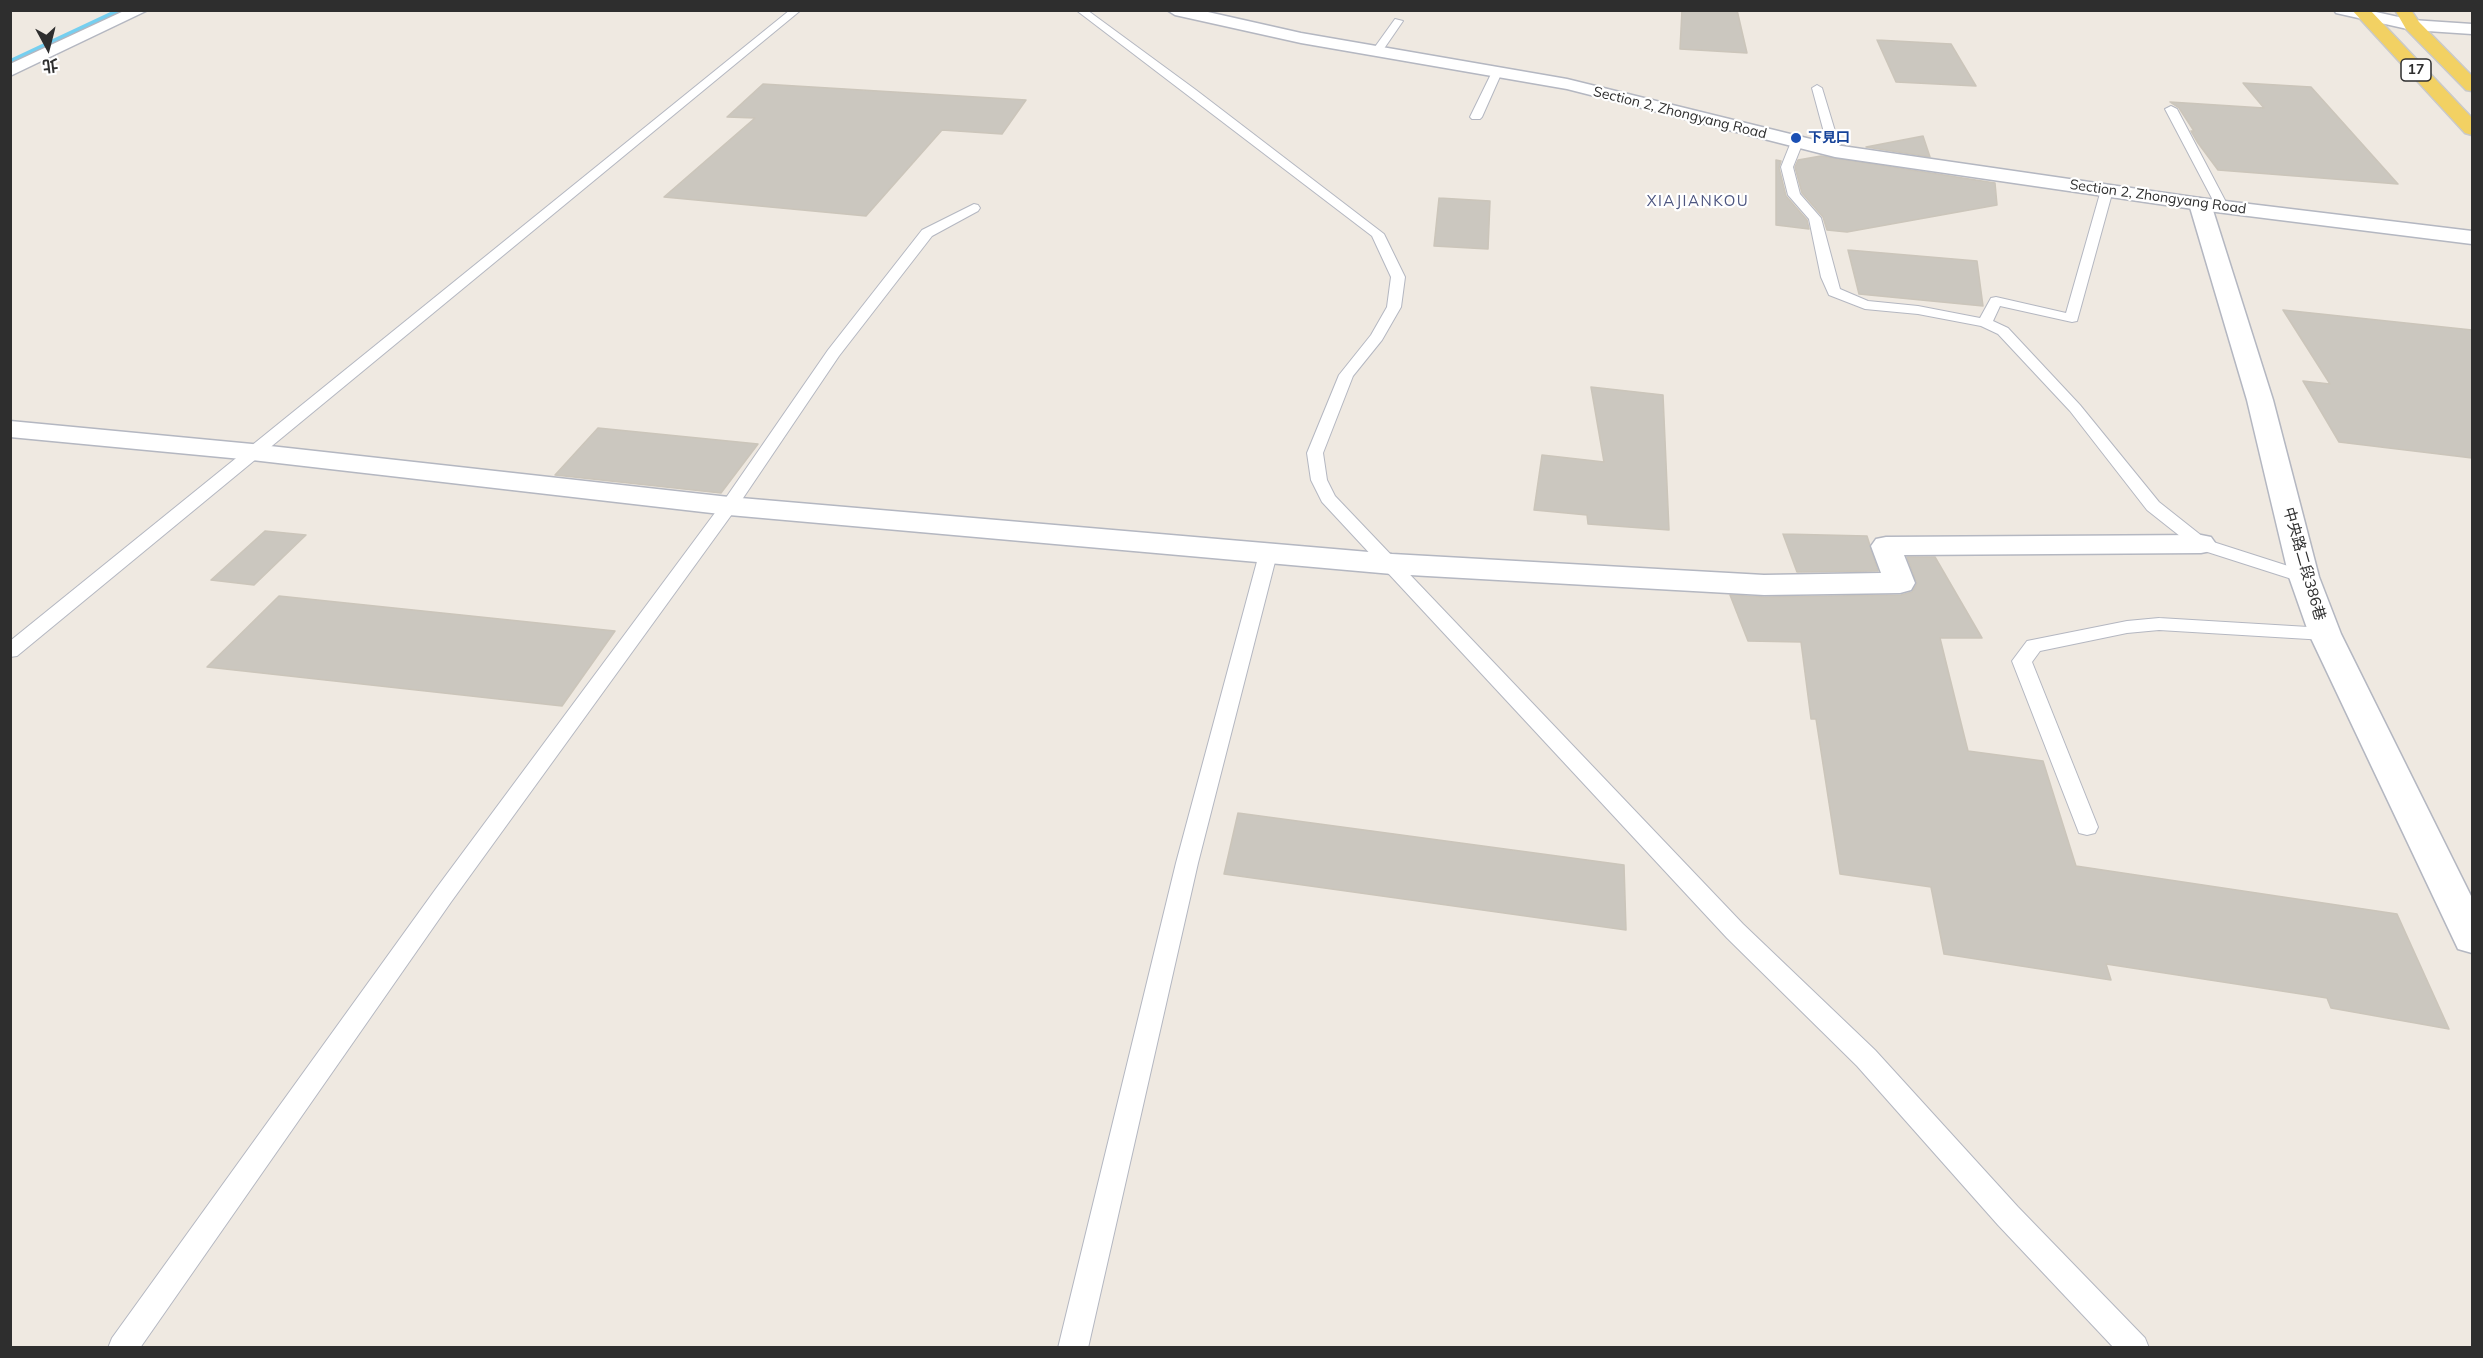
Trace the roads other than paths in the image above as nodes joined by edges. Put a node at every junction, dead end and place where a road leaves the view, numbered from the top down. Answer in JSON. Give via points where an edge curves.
{"nodes":[{"id":1,"x":140,"y":10,"type":"edge"},
{"id":2,"x":797,"y":10,"type":"edge"},
{"id":3,"x":1080,"y":10,"type":"edge"},
{"id":4,"x":1174,"y":10,"type":"edge"},
{"id":5,"x":2342,"y":10,"type":"edge"},
{"id":6,"x":2382,"y":10,"type":"edge"},
{"id":7,"x":2450,"y":11,"type":"edge"},
{"id":8,"x":2360,"y":12,"type":"edge"},
{"id":9,"x":2472,"y":14,"type":"edge"},
{"id":10,"x":2408,"y":17,"type":"edge"},
{"id":11,"x":1398,"y":21,"type":"dead end"},
{"id":12,"x":2472,"y":21,"type":"edge"},
{"id":13,"x":2472,"y":29,"type":"edge"},
{"id":14,"x":2472,"y":37,"type":"edge"},
{"id":15,"x":1377,"y":51,"type":"junction"},
{"id":16,"x":10,"y":70,"type":"edge"},
{"id":17,"x":1497,"y":72,"type":"junction"},
{"id":18,"x":2472,"y":86,"type":"edge"},
{"id":19,"x":1817,"y":88,"type":"dead end"},
{"id":20,"x":2171,"y":109,"type":"dead end"},
{"id":21,"x":1476,"y":117,"type":"dead end"},
{"id":22,"x":2472,"y":129,"type":"edge"},
{"id":23,"x":1797,"y":142,"type":"junction"},
{"id":24,"x":1835,"y":151,"type":"junction"},
{"id":25,"x":2107,"y":190,"type":"junction"},
{"id":26,"x":2211,"y":205,"type":"junction"},
{"id":27,"x":974,"y":208,"type":"dead end"},
{"id":28,"x":2472,"y":238,"type":"edge"},
{"id":29,"x":1985,"y":323,"type":"junction"},
{"id":30,"x":10,"y":429,"type":"edge"},
{"id":31,"x":252,"y":452,"type":"junction"},
{"id":32,"x":729,"y":507,"type":"junction"},
{"id":33,"x":2201,"y":544,"type":"junction"},
{"id":34,"x":1268,"y":554,"type":"junction"},
{"id":35,"x":1392,"y":564,"type":"junction"},
{"id":36,"x":2304,"y":577,"type":"junction"},
{"id":37,"x":2325,"y":634,"type":"junction"},
{"id":38,"x":10,"y":651,"type":"edge"},
{"id":39,"x":2087,"y":827,"type":"dead end"},
{"id":40,"x":2472,"y":937,"type":"edge"},
{"id":41,"x":122,"y":1347,"type":"edge"},
{"id":42,"x":1073,"y":1347,"type":"edge"},
{"id":43,"x":2135,"y":1347,"type":"edge"}],
"edges":[{"from":1,"to":16,"type":"street"},
{"from":2,"to":31,"type":"lane"},
{"from":3,"to":35,"type":"lane","via":[[1378,234],[1398,277],[1394,307],[1377,337],[1346,375],[1315,453],[1319,480],[1328,498]]},
{"from":4,"to":15,"type":"street","name":"Section 2, Zhongyang Road"},
{"from":5,"to":8,"type":"street"},
{"from":6,"to":10,"type":"street"},
{"from":7,"to":9,"type":"street"},
{"from":7,"to":10,"type":"street"},
{"from":8,"to":10,"type":"street"},
{"from":8,"to":22,"type":"main road","number":"17"},
{"from":10,"to":12,"type":"street"},
{"from":10,"to":13,"type":"street"},
{"from":10,"to":14,"type":"street"},
{"from":10,"to":18,"type":"main road","number":"17"},
{"from":11,"to":15,"type":"lane"},
{"from":15,"to":17,"type":"street","name":"Section 2, Zhongyang Road"},
{"from":17,"to":21,"type":"lane"},
{"from":17,"to":23,"type":"street","name":"Section 2, Zhongyang Road","via":[[1567,84]]},
{"from":19,"to":24,"type":"lane"},
{"from":20,"to":26,"type":"lane"},
{"from":23,"to":24,"type":"street","name":"Section 2, Zhongyang Road"},
{"from":23,"to":29,"type":"lane","via":[[1787,167],[1794,195],[1815,218],[1834,292],[1865,305]]},
{"from":24,"to":25,"type":"street","name":"Section 2, Zhongyang Road"},
{"from":25,"to":26,"type":"street","name":"Section 2, Zhongyang Road"},
{"from":25,"to":29,"type":"lane","via":[[2072,318],[1996,301]]},
{"from":26,"to":28,"type":"street","name":"Section 2, Zhongyang Road"},
{"from":26,"to":36,"type":"street","name":"中央路二段386巷"},
{"from":27,"to":32,"type":"lane","via":[[927,233],[833,353]]},
{"from":29,"to":33,"type":"lane","via":[[2003,331],[2075,408],[2153,506]]},
{"from":30,"to":31,"type":"street"},
{"from":31,"to":32,"type":"street"},
{"from":31,"to":38,"type":"lane"},
{"from":32,"to":34,"type":"street"},
{"from":32,"to":41,"type":"lane","via":[[443,896]]},
{"from":33,"to":35,"type":"street","via":[[1886,546],[1900,583],[1764,585]]},
{"from":33,"to":36,"type":"lane"},
{"from":34,"to":35,"type":"street"},
{"from":34,"to":42,"type":"lane","via":[[1187,863]]},
{"from":35,"to":43,"type":"lane","via":[[1735,931],[1866,1058],[2007,1216]]},
{"from":36,"to":37,"type":"street","name":"中央路二段386巷"},
{"from":37,"to":39,"type":"lane","via":[[2159,624],[2034,646],[2022,661]]},
{"from":37,"to":40,"type":"street","name":"中央路二段386巷"}]}
